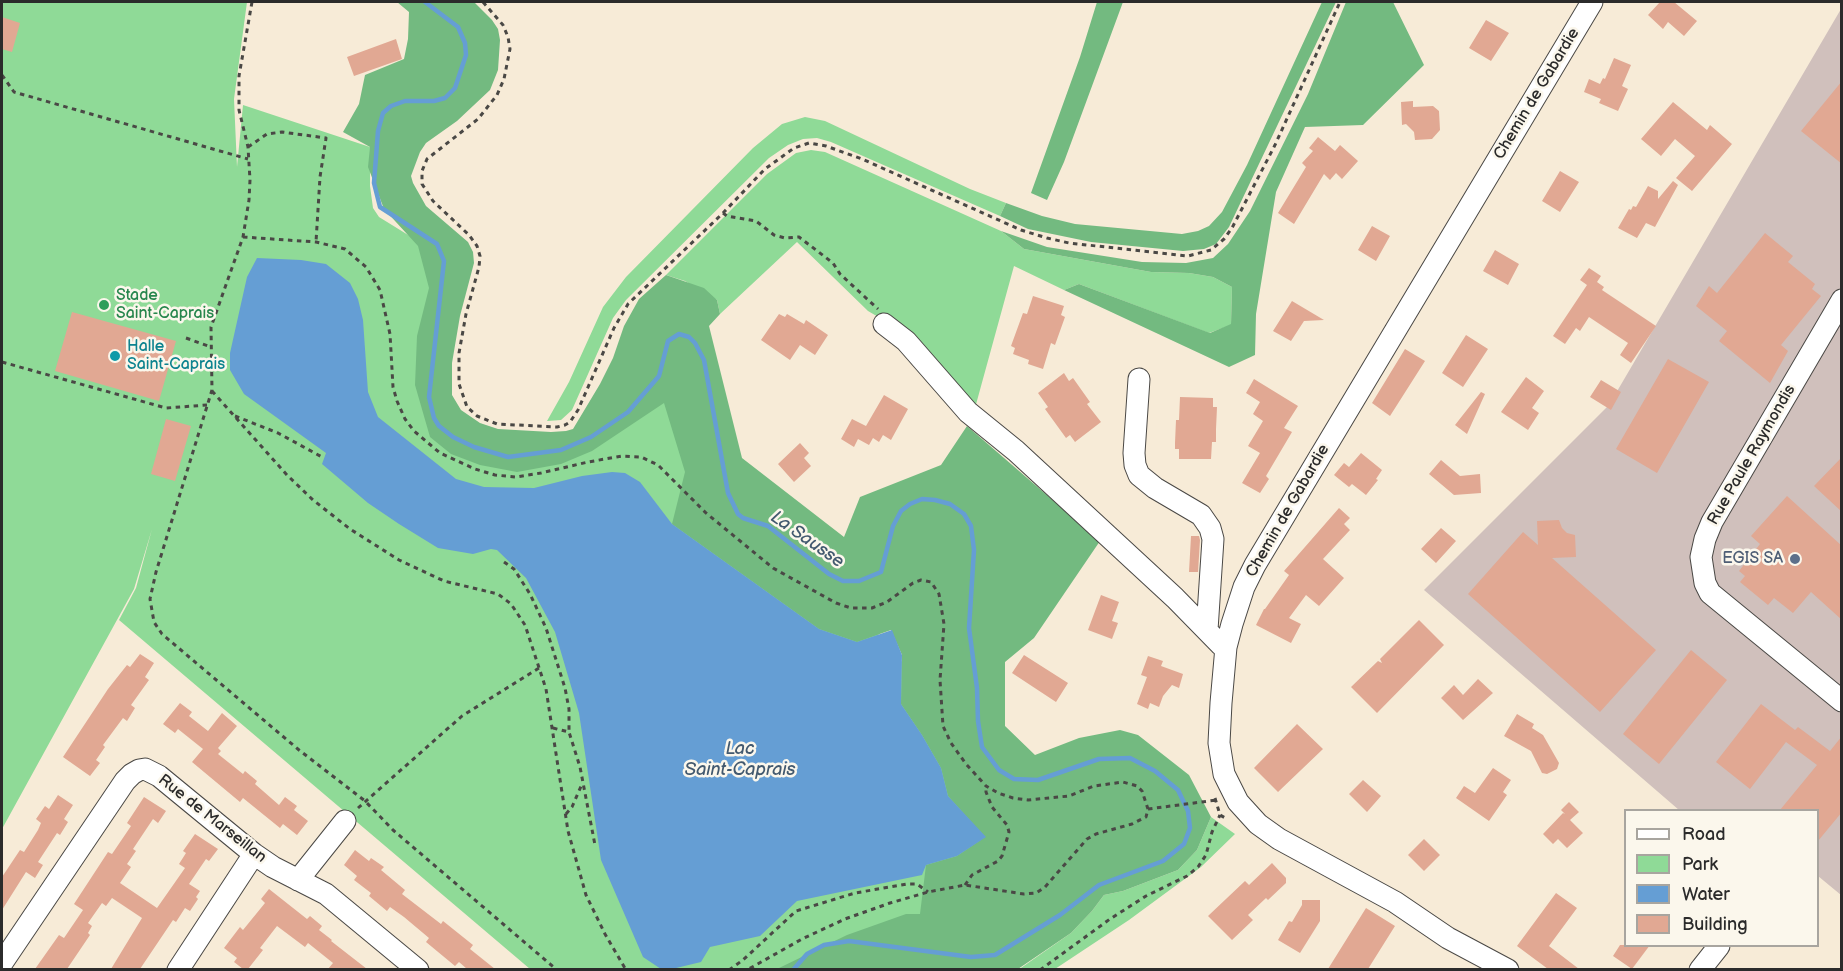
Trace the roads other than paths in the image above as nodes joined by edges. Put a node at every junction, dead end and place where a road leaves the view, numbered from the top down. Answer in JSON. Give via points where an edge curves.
{"nodes":[{"id":1,"x":1592,"y":2,"type":"edge"},
{"id":2,"x":1842,"y":300,"type":"edge"},
{"id":3,"x":884,"y":324,"type":"road end"},
{"id":4,"x":1139,"y":378,"type":"dead end"},
{"id":5,"x":1207,"y":630,"type":"junction"},
{"id":6,"x":1226,"y":647,"type":"junction"},
{"id":7,"x":1842,"y":701,"type":"edge"},
{"id":8,"x":345,"y":821,"type":"road end"},
{"id":9,"x":254,"y":854,"type":"junction"},
{"id":10,"x":298,"y":880,"type":"junction"},
{"id":11,"x":1718,"y":947,"type":"edge"},
{"id":12,"x":2,"y":963,"type":"edge"},
{"id":13,"x":178,"y":969,"type":"edge"},
{"id":14,"x":418,"y":969,"type":"edge"},
{"id":15,"x":1508,"y":969,"type":"edge"},
{"id":16,"x":1701,"y":969,"type":"edge"}],
"edges":[{"from":1,"to":6,"type":"street","name":"Chemin de Gabardie","via":[[1255,566],[1241,596]]},
{"from":2,"to":7,"type":"street","name":"Rue Paule Raymondis","via":[[1712,522],[1701,556],[1710,593]]},
{"from":3,"to":5,"type":"street","via":[[906,341],[968,411],[1025,459]]},
{"from":4,"to":5,"type":"street","via":[[1134,453],[1139,475],[1201,515],[1213,539]]},
{"from":5,"to":6,"type":"street"},
{"from":6,"to":15,"type":"street","name":"Chemin de Gabardie","via":[[1220,756],[1231,790],[1247,814],[1267,832]]},
{"from":8,"to":10,"type":"street"},
{"from":9,"to":10,"type":"street","name":"Rue de Marseillan"},
{"from":9,"to":12,"type":"street","name":"Rue de Marseillan","via":[[159,776],[139,770],[126,781]]},
{"from":9,"to":13,"type":"street"},
{"from":10,"to":14,"type":"street","name":"Rue de Marseillan","via":[[326,894]]},
{"from":11,"to":16,"type":"street"}]}
